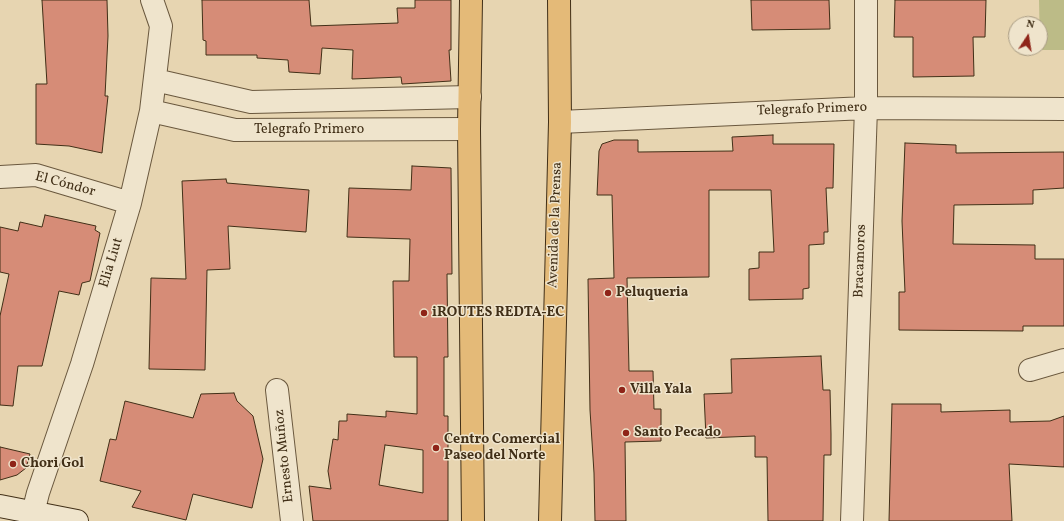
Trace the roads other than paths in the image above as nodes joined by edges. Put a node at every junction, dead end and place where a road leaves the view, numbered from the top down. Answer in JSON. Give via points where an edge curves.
{"nodes":[{"id":1,"x":152,"y":0,"type":"edge"},
{"id":2,"x":471,"y":0,"type":"edge"},
{"id":3,"x":559,"y":0,"type":"edge"},
{"id":4,"x":866,"y":0,"type":"edge"},
{"id":5,"x":155,"y":80,"type":"junction"},
{"id":6,"x":470,"y":97,"type":"junction"},
{"id":7,"x":866,"y":108,"type":"junction"},
{"id":8,"x":1064,"y":109,"type":"edge"},
{"id":9,"x":151,"y":111,"type":"junction"},
{"id":10,"x":560,"y":122,"type":"junction"},
{"id":11,"x":469,"y":129,"type":"junction"},
{"id":12,"x":0,"y":177,"type":"edge"},
{"id":13,"x":130,"y":203,"type":"junction"},
{"id":14,"x":1064,"y":360,"type":"edge"},
{"id":15,"x":1030,"y":370,"type":"dead end"},
{"id":16,"x":278,"y":390,"type":"dead end"},
{"id":17,"x":0,"y":506,"type":"edge"},
{"id":18,"x":32,"y":517,"type":"edge"},
{"id":19,"x":77,"y":521,"type":"edge"},
{"id":20,"x":292,"y":521,"type":"edge"},
{"id":21,"x":473,"y":521,"type":"edge"},
{"id":22,"x":550,"y":521,"type":"edge"},
{"id":23,"x":852,"y":521,"type":"edge"}],
"edges":[{"from":1,"to":5,"type":"street","name":"Elia Liut","via":[[161,26]]},
{"from":2,"to":6,"type":"main road"},
{"from":3,"to":10,"type":"main road","name":"Avenida de la Prensa"},
{"from":4,"to":7,"type":"street","name":"Bracamoros"},
{"from":5,"to":6,"type":"street","name":"Telegrafo Primero","via":[[251,102]]},
{"from":5,"to":9,"type":"street","name":"Elia Liut"},
{"from":6,"to":11,"type":"main road"},
{"from":7,"to":8,"type":"street","name":"Telegrafo Primero"},
{"from":7,"to":10,"type":"street","name":"Telegrafo Primero"},
{"from":7,"to":23,"type":"street","name":"Bracamoros"},
{"from":9,"to":11,"type":"street","name":"Telegrafo Primero","via":[[235,130]]},
{"from":9,"to":13,"type":"street","name":"Elia Liut"},
{"from":10,"to":22,"type":"main road","name":"Avenida de la Prensa"},
{"from":11,"to":21,"type":"main road"},
{"from":12,"to":13,"type":"street","name":"El Cóndor","via":[[36,175]]},
{"from":13,"to":18,"type":"street","name":"Elia Liut","via":[[82,364]]},
{"from":14,"to":15,"type":"street"},
{"from":16,"to":20,"type":"street","name":"Ernesto Muñoz"},
{"from":17,"to":18,"type":"street"},
{"from":18,"to":19,"type":"street"}]}
